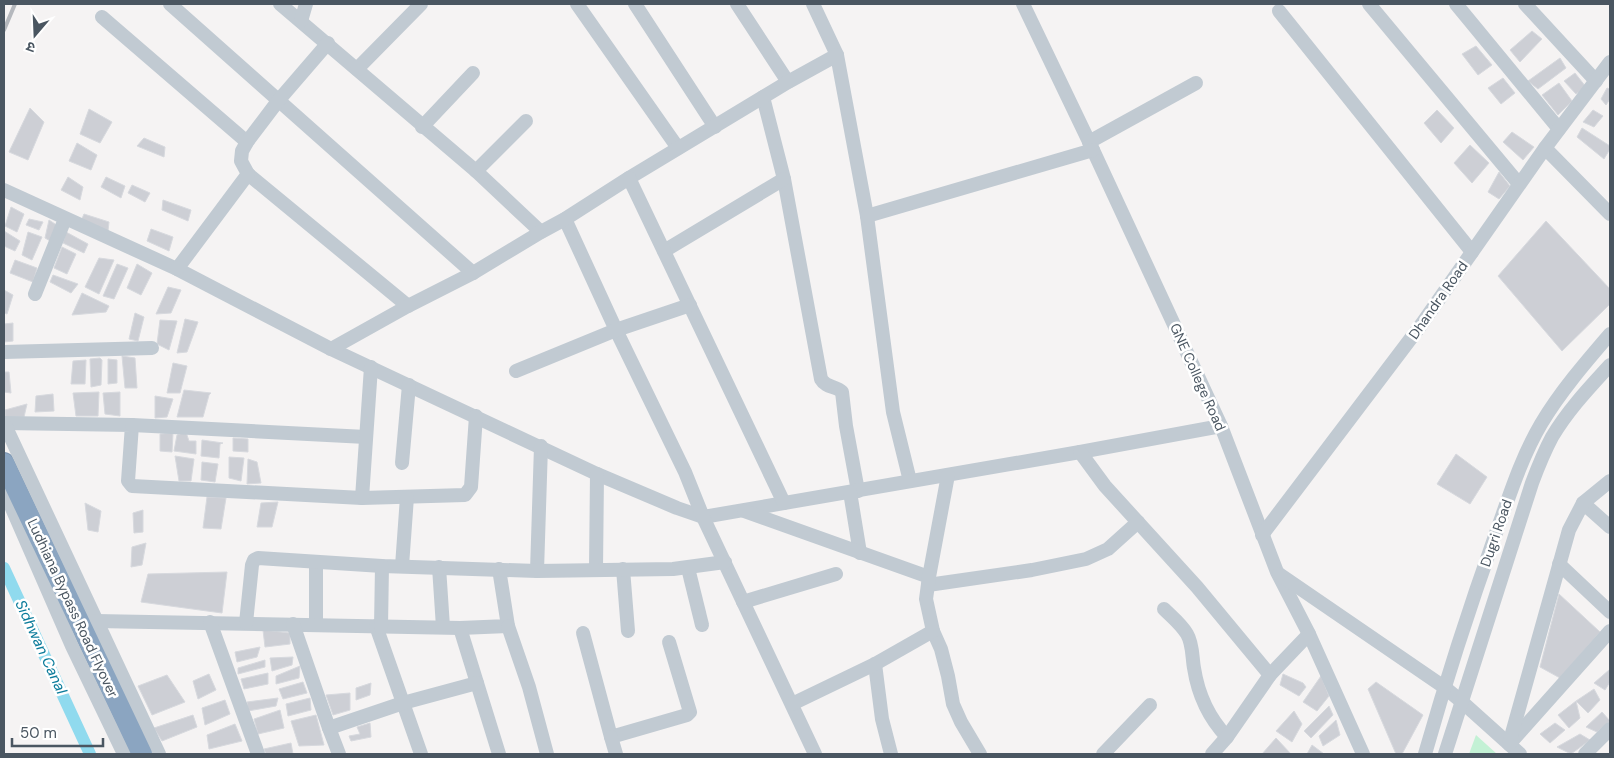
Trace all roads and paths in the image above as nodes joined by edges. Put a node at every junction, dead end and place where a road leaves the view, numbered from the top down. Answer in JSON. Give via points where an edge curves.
{"nodes":[{"id":1,"x":170,"y":4,"type":"edge"},
{"id":2,"x":280,"y":4,"type":"edge"},
{"id":3,"x":306,"y":4,"type":"edge"},
{"id":4,"x":421,"y":4,"type":"edge"},
{"id":5,"x":577,"y":4,"type":"edge"},
{"id":6,"x":635,"y":4,"type":"edge"},
{"id":7,"x":737,"y":4,"type":"edge"},
{"id":8,"x":813,"y":4,"type":"edge"},
{"id":9,"x":1023,"y":4,"type":"edge"},
{"id":10,"x":1370,"y":4,"type":"edge"},
{"id":11,"x":1456,"y":4,"type":"edge"},
{"id":12,"x":1524,"y":4,"type":"edge"},
{"id":13,"x":1279,"y":11,"type":"dead end"},
{"id":14,"x":102,"y":17,"type":"dead end"},
{"id":15,"x":301,"y":21,"type":"junction"},
{"id":16,"x":328,"y":43,"type":"junction"},
{"id":17,"x":836,"y":55,"type":"junction"},
{"id":18,"x":1610,"y":62,"type":"edge"},
{"id":19,"x":357,"y":69,"type":"junction"},
{"id":20,"x":473,"y":73,"type":"dead end"},
{"id":21,"x":1596,"y":81,"type":"junction"},
{"id":22,"x":788,"y":82,"type":"junction"},
{"id":23,"x":1196,"y":83,"type":"dead end"},
{"id":24,"x":763,"y":97,"type":"junction"},
{"id":25,"x":278,"y":101,"type":"junction"},
{"id":26,"x":526,"y":121,"type":"dead end"},
{"id":27,"x":422,"y":127,"type":"junction"},
{"id":28,"x":715,"y":127,"type":"junction"},
{"id":29,"x":1560,"y":129,"type":"junction"},
{"id":30,"x":247,"y":142,"type":"junction"},
{"id":31,"x":1091,"y":146,"type":"junction"},
{"id":32,"x":678,"y":148,"type":"junction"},
{"id":33,"x":1545,"y":148,"type":"junction"},
{"id":34,"x":476,"y":171,"type":"junction"},
{"id":35,"x":248,"y":174,"type":"junction"},
{"id":36,"x":630,"y":178,"type":"junction"},
{"id":37,"x":784,"y":179,"type":"junction"},
{"id":38,"x":1519,"y":184,"type":"junction"},
{"id":39,"x":4,"y":190,"type":"edge"},
{"id":40,"x":1610,"y":214,"type":"edge"},
{"id":41,"x":867,"y":216,"type":"junction"},
{"id":42,"x":65,"y":219,"type":"junction"},
{"id":43,"x":565,"y":219,"type":"junction"},
{"id":44,"x":541,"y":232,"type":"junction"},
{"id":45,"x":664,"y":251,"type":"junction"},
{"id":46,"x":1472,"y":252,"type":"junction"},
{"id":47,"x":177,"y":269,"type":"junction"},
{"id":48,"x":473,"y":273,"type":"junction"},
{"id":49,"x":35,"y":294,"type":"dead end"},
{"id":50,"x":408,"y":306,"type":"junction"},
{"id":51,"x":690,"y":306,"type":"junction"},
{"id":52,"x":616,"y":330,"type":"junction"},
{"id":53,"x":1610,"y":334,"type":"edge"},
{"id":54,"x":152,"y":348,"type":"dead end"},
{"id":55,"x":331,"y":349,"type":"junction"},
{"id":56,"x":4,"y":352,"type":"edge"},
{"id":57,"x":1610,"y":365,"type":"edge"},
{"id":58,"x":371,"y":367,"type":"junction"},
{"id":59,"x":516,"y":371,"type":"dead end"},
{"id":60,"x":409,"y":385,"type":"junction"},
{"id":61,"x":476,"y":416,"type":"junction"},
{"id":62,"x":4,"y":423,"type":"edge"},
{"id":63,"x":132,"y":425,"type":"junction"},
{"id":64,"x":1221,"y":426,"type":"junction"},
{"id":65,"x":366,"y":437,"type":"junction"},
{"id":66,"x":541,"y":446,"type":"junction"},
{"id":67,"x":1080,"y":452,"type":"junction"},
{"id":68,"x":4,"y":462,"type":"edge"},
{"id":69,"x":402,"y":463,"type":"dead end"},
{"id":70,"x":598,"y":474,"type":"junction"},
{"id":71,"x":948,"y":475,"type":"junction"},
{"id":72,"x":910,"y":481,"type":"junction"},
{"id":73,"x":1610,"y":481,"type":"edge"},
{"id":74,"x":4,"y":490,"type":"edge"},
{"id":75,"x":854,"y":491,"type":"junction"},
{"id":76,"x":407,"y":497,"type":"junction"},
{"id":77,"x":362,"y":498,"type":"junction"},
{"id":78,"x":784,"y":503,"type":"junction"},
{"id":79,"x":1583,"y":503,"type":"junction"},
{"id":80,"x":744,"y":511,"type":"junction"},
{"id":81,"x":703,"y":517,"type":"junction"},
{"id":82,"x":1138,"y":522,"type":"junction"},
{"id":83,"x":1610,"y":526,"type":"edge"},
{"id":84,"x":1262,"y":535,"type":"junction"},
{"id":85,"x":860,"y":553,"type":"junction"},
{"id":86,"x":316,"y":562,"type":"junction"},
{"id":87,"x":725,"y":562,"type":"junction"},
{"id":88,"x":1559,"y":564,"type":"junction"},
{"id":89,"x":382,"y":566,"type":"junction"},
{"id":90,"x":402,"y":566,"type":"junction"},
{"id":91,"x":439,"y":568,"type":"junction"},
{"id":92,"x":688,"y":568,"type":"junction"},
{"id":93,"x":499,"y":569,"type":"junction"},
{"id":94,"x":622,"y":569,"type":"junction"},
{"id":95,"x":596,"y":570,"type":"junction"},
{"id":96,"x":537,"y":571,"type":"junction"},
{"id":97,"x":1277,"y":572,"type":"junction"},
{"id":98,"x":836,"y":574,"type":"dead end"},
{"id":99,"x":928,"y":581,"type":"junction"},
{"id":100,"x":743,"y":602,"type":"junction"},
{"id":101,"x":1164,"y":609,"type":"dead end"},
{"id":102,"x":1610,"y":612,"type":"edge"},
{"id":103,"x":96,"y":621,"type":"junction"},
{"id":104,"x":210,"y":622,"type":"junction"},
{"id":105,"x":246,"y":623,"type":"junction"},
{"id":106,"x":293,"y":624,"type":"junction"},
{"id":107,"x":316,"y":625,"type":"junction"},
{"id":108,"x":702,"y":625,"type":"dead end"},
{"id":109,"x":379,"y":626,"type":"junction"},
{"id":110,"x":508,"y":626,"type":"junction"},
{"id":111,"x":443,"y":628,"type":"junction"},
{"id":112,"x":460,"y":628,"type":"junction"},
{"id":113,"x":628,"y":631,"type":"dead end"},
{"id":114,"x":933,"y":631,"type":"junction"},
{"id":115,"x":1610,"y":631,"type":"edge"},
{"id":116,"x":582,"y":633,"type":"dead end"},
{"id":117,"x":1309,"y":634,"type":"junction"},
{"id":118,"x":669,"y":642,"type":"dead end"},
{"id":119,"x":875,"y":664,"type":"junction"},
{"id":120,"x":1270,"y":675,"type":"junction"},
{"id":121,"x":477,"y":684,"type":"junction"},
{"id":122,"x":1444,"y":687,"type":"junction"},
{"id":123,"x":1461,"y":701,"type":"junction"},
{"id":124,"x":403,"y":704,"type":"junction"},
{"id":125,"x":792,"y":704,"type":"junction"},
{"id":126,"x":1150,"y":705,"type":"dead end"},
{"id":127,"x":329,"y":728,"type":"junction"},
{"id":128,"x":1610,"y":729,"type":"edge"},
{"id":129,"x":611,"y":737,"type":"junction"},
{"id":130,"x":1227,"y":737,"type":"junction"},
{"id":131,"x":1509,"y":744,"type":"junction"},
{"id":132,"x":124,"y":754,"type":"edge"},
{"id":133,"x":142,"y":754,"type":"edge"},
{"id":134,"x":159,"y":754,"type":"edge"},
{"id":135,"x":258,"y":754,"type":"edge"},
{"id":136,"x":340,"y":754,"type":"edge"},
{"id":137,"x":421,"y":754,"type":"edge"},
{"id":138,"x":499,"y":754,"type":"edge"},
{"id":139,"x":547,"y":754,"type":"edge"},
{"id":140,"x":616,"y":754,"type":"edge"},
{"id":141,"x":815,"y":754,"type":"edge"},
{"id":142,"x":891,"y":754,"type":"edge"},
{"id":143,"x":980,"y":754,"type":"edge"},
{"id":144,"x":1103,"y":754,"type":"edge"},
{"id":145,"x":1212,"y":754,"type":"edge"},
{"id":146,"x":1363,"y":754,"type":"edge"},
{"id":147,"x":1425,"y":754,"type":"edge"},
{"id":148,"x":1445,"y":754,"type":"edge"},
{"id":149,"x":1520,"y":754,"type":"edge"},
{"id":150,"x":1585,"y":754,"type":"edge"}],
"edges":[{"from":1,"to":25,"type":"street"},
{"from":2,"to":15,"type":"street"},
{"from":3,"to":15,"type":"street"},
{"from":4,"to":19,"type":"street"},
{"from":5,"to":32,"type":"street"},
{"from":6,"to":28,"type":"street"},
{"from":7,"to":22,"type":"street"},
{"from":8,"to":17,"type":"street"},
{"from":9,"to":31,"type":"street","name":"GNE College Road"},
{"from":10,"to":38,"type":"street"},
{"from":11,"to":29,"type":"street"},
{"from":12,"to":21,"type":"street"},
{"from":13,"to":46,"type":"street"},
{"from":14,"to":30,"type":"street"},
{"from":15,"to":16,"type":"street"},
{"from":16,"to":19,"type":"street"},
{"from":16,"to":25,"type":"street"},
{"from":17,"to":22,"type":"street"},
{"from":17,"to":41,"type":"street"},
{"from":18,"to":21,"type":"street","name":"Dhandra Road"},
{"from":19,"to":27,"type":"street"},
{"from":20,"to":27,"type":"street"},
{"from":21,"to":29,"type":"street","name":"Dhandra Road"},
{"from":22,"to":24,"type":"street"},
{"from":23,"to":31,"type":"street"},
{"from":24,"to":28,"type":"street"},
{"from":24,"to":37,"type":"street"},
{"from":25,"to":30,"type":"street"},
{"from":25,"to":48,"type":"street"},
{"from":26,"to":34,"type":"street"},
{"from":27,"to":34,"type":"street"},
{"from":28,"to":32,"type":"street"},
{"from":29,"to":33,"type":"street","name":"Dhandra Road"},
{"from":30,"to":35,"type":"street","via":[[241,161]]},
{"from":31,"to":41,"type":"street"},
{"from":31,"to":64,"type":"street","name":"GNE College Road"},
{"from":32,"to":36,"type":"street"},
{"from":33,"to":38,"type":"street","name":"Dhandra Road"},
{"from":33,"to":40,"type":"street"},
{"from":34,"to":44,"type":"street"},
{"from":35,"to":47,"type":"street"},
{"from":35,"to":50,"type":"street"},
{"from":36,"to":43,"type":"street"},
{"from":36,"to":45,"type":"street"},
{"from":37,"to":45,"type":"street"},
{"from":37,"to":75,"type":"street","via":[[822,379],[826,385],[842,392]]},
{"from":38,"to":46,"type":"street","name":"Dhandra Road"},
{"from":39,"to":42,"type":"street"},
{"from":41,"to":72,"type":"street","via":[[893,412]]},
{"from":42,"to":47,"type":"street"},
{"from":42,"to":49,"type":"street"},
{"from":43,"to":44,"type":"street"},
{"from":43,"to":52,"type":"street"},
{"from":44,"to":48,"type":"street"},
{"from":45,"to":51,"type":"street"},
{"from":46,"to":84,"type":"street","name":"Dhandra Road","via":[[1421,325]]},
{"from":47,"to":55,"type":"street"},
{"from":48,"to":50,"type":"street"},
{"from":50,"to":55,"type":"street"},
{"from":51,"to":52,"type":"street"},
{"from":51,"to":78,"type":"street"},
{"from":52,"to":59,"type":"street"},
{"from":52,"to":81,"type":"street","via":[[685,472]]},
{"from":53,"to":122,"type":"street","name":"Dugri Road","via":[[1557,398],[1527,451]]},
{"from":54,"to":56,"type":"street"},
{"from":55,"to":58,"type":"street"},
{"from":57,"to":123,"type":"street","name":"Dugri Road","via":[[1566,416],[1539,466]]},
{"from":58,"to":60,"type":"street"},
{"from":58,"to":65,"type":"street"},
{"from":60,"to":61,"type":"street"},
{"from":60,"to":69,"type":"street"},
{"from":61,"to":66,"type":"street"},
{"from":61,"to":76,"type":"street","via":[[471,487],[466,495]]},
{"from":62,"to":63,"type":"street"},
{"from":62,"to":103,"type":"street"},
{"from":63,"to":65,"type":"street"},
{"from":63,"to":77,"type":"street","via":[[128,481],[132,486]]},
{"from":64,"to":67,"type":"street"},
{"from":64,"to":84,"type":"street","name":"GNE College Road"},
{"from":65,"to":77,"type":"street"},
{"from":66,"to":70,"type":"street"},
{"from":66,"to":96,"type":"street"},
{"from":67,"to":71,"type":"street"},
{"from":67,"to":82,"type":"street"},
{"from":68,"to":133,"type":"highway","name":"Ludhiana Bypass Road Flyover"},
{"from":70,"to":81,"type":"street"},
{"from":70,"to":95,"type":"street"},
{"from":71,"to":72,"type":"street"},
{"from":71,"to":99,"type":"street"},
{"from":72,"to":75,"type":"street"},
{"from":73,"to":79,"type":"street"},
{"from":74,"to":132,"type":"street","via":[[72,646]]},
{"from":75,"to":78,"type":"street"},
{"from":75,"to":85,"type":"street"},
{"from":76,"to":77,"type":"street"},
{"from":76,"to":90,"type":"street"},
{"from":78,"to":80,"type":"street"},
{"from":79,"to":83,"type":"street"},
{"from":79,"to":88,"type":"street","via":[[1572,521]]},
{"from":80,"to":81,"type":"street"},
{"from":80,"to":85,"type":"street"},
{"from":81,"to":87,"type":"street"},
{"from":82,"to":99,"type":"street","via":[[1108,549],[1086,559],[1032,570]]},
{"from":82,"to":120,"type":"street"},
{"from":84,"to":97,"type":"street","name":"GNE College Road"},
{"from":85,"to":99,"type":"street"},
{"from":86,"to":89,"type":"street"},
{"from":86,"to":105,"type":"street","via":[[254,560]]},
{"from":86,"to":107,"type":"street"},
{"from":87,"to":92,"type":"street"},
{"from":87,"to":100,"type":"street"},
{"from":88,"to":102,"type":"street"},
{"from":88,"to":131,"type":"street"},
{"from":89,"to":90,"type":"street"},
{"from":89,"to":109,"type":"street"},
{"from":90,"to":91,"type":"street"},
{"from":91,"to":93,"type":"street"},
{"from":91,"to":111,"type":"street"},
{"from":92,"to":94,"type":"street"},
{"from":92,"to":108,"type":"street"},
{"from":93,"to":96,"type":"street"},
{"from":93,"to":110,"type":"street"},
{"from":94,"to":95,"type":"street"},
{"from":94,"to":113,"type":"street"},
{"from":95,"to":96,"type":"street"},
{"from":97,"to":117,"type":"street","name":"GNE College Road"},
{"from":97,"to":122,"type":"street"},
{"from":98,"to":100,"type":"street"},
{"from":99,"to":114,"type":"street","via":[[926,599]]},
{"from":100,"to":125,"type":"street"},
{"from":101,"to":130,"type":"street","via":[[1188,635],[1197,685],[1211,718]]},
{"from":103,"to":104,"type":"street"},
{"from":103,"to":134,"type":"street"},
{"from":104,"to":105,"type":"street"},
{"from":104,"to":135,"type":"street"},
{"from":105,"to":106,"type":"street"},
{"from":106,"to":107,"type":"street"},
{"from":106,"to":127,"type":"street"},
{"from":107,"to":109,"type":"street"},
{"from":109,"to":111,"type":"street"},
{"from":109,"to":124,"type":"street"},
{"from":110,"to":112,"type":"street"},
{"from":110,"to":139,"type":"street"},
{"from":111,"to":112,"type":"street"},
{"from":112,"to":121,"type":"street"},
{"from":114,"to":119,"type":"street"},
{"from":114,"to":143,"type":"street","via":[[941,649],[953,704]]},
{"from":115,"to":131,"type":"street"},
{"from":116,"to":129,"type":"street"},
{"from":117,"to":120,"type":"street"},
{"from":117,"to":146,"type":"street","name":"GNE College Road"},
{"from":118,"to":129,"type":"street","via":[[690,712]]},
{"from":119,"to":125,"type":"street"},
{"from":119,"to":142,"type":"street","via":[[882,720]]},
{"from":120,"to":130,"type":"street"},
{"from":121,"to":124,"type":"street"},
{"from":121,"to":138,"type":"street"},
{"from":122,"to":123,"type":"street"},
{"from":122,"to":147,"type":"street","name":"Dugri Road"},
{"from":123,"to":131,"type":"street"},
{"from":123,"to":148,"type":"street","name":"Dugri Road"},
{"from":124,"to":127,"type":"street"},
{"from":124,"to":137,"type":"street"},
{"from":125,"to":141,"type":"street"},
{"from":126,"to":144,"type":"street"},
{"from":127,"to":136,"type":"street"},
{"from":128,"to":150,"type":"street"},
{"from":129,"to":140,"type":"street"},
{"from":130,"to":145,"type":"street"},
{"from":131,"to":149,"type":"street"}]}
